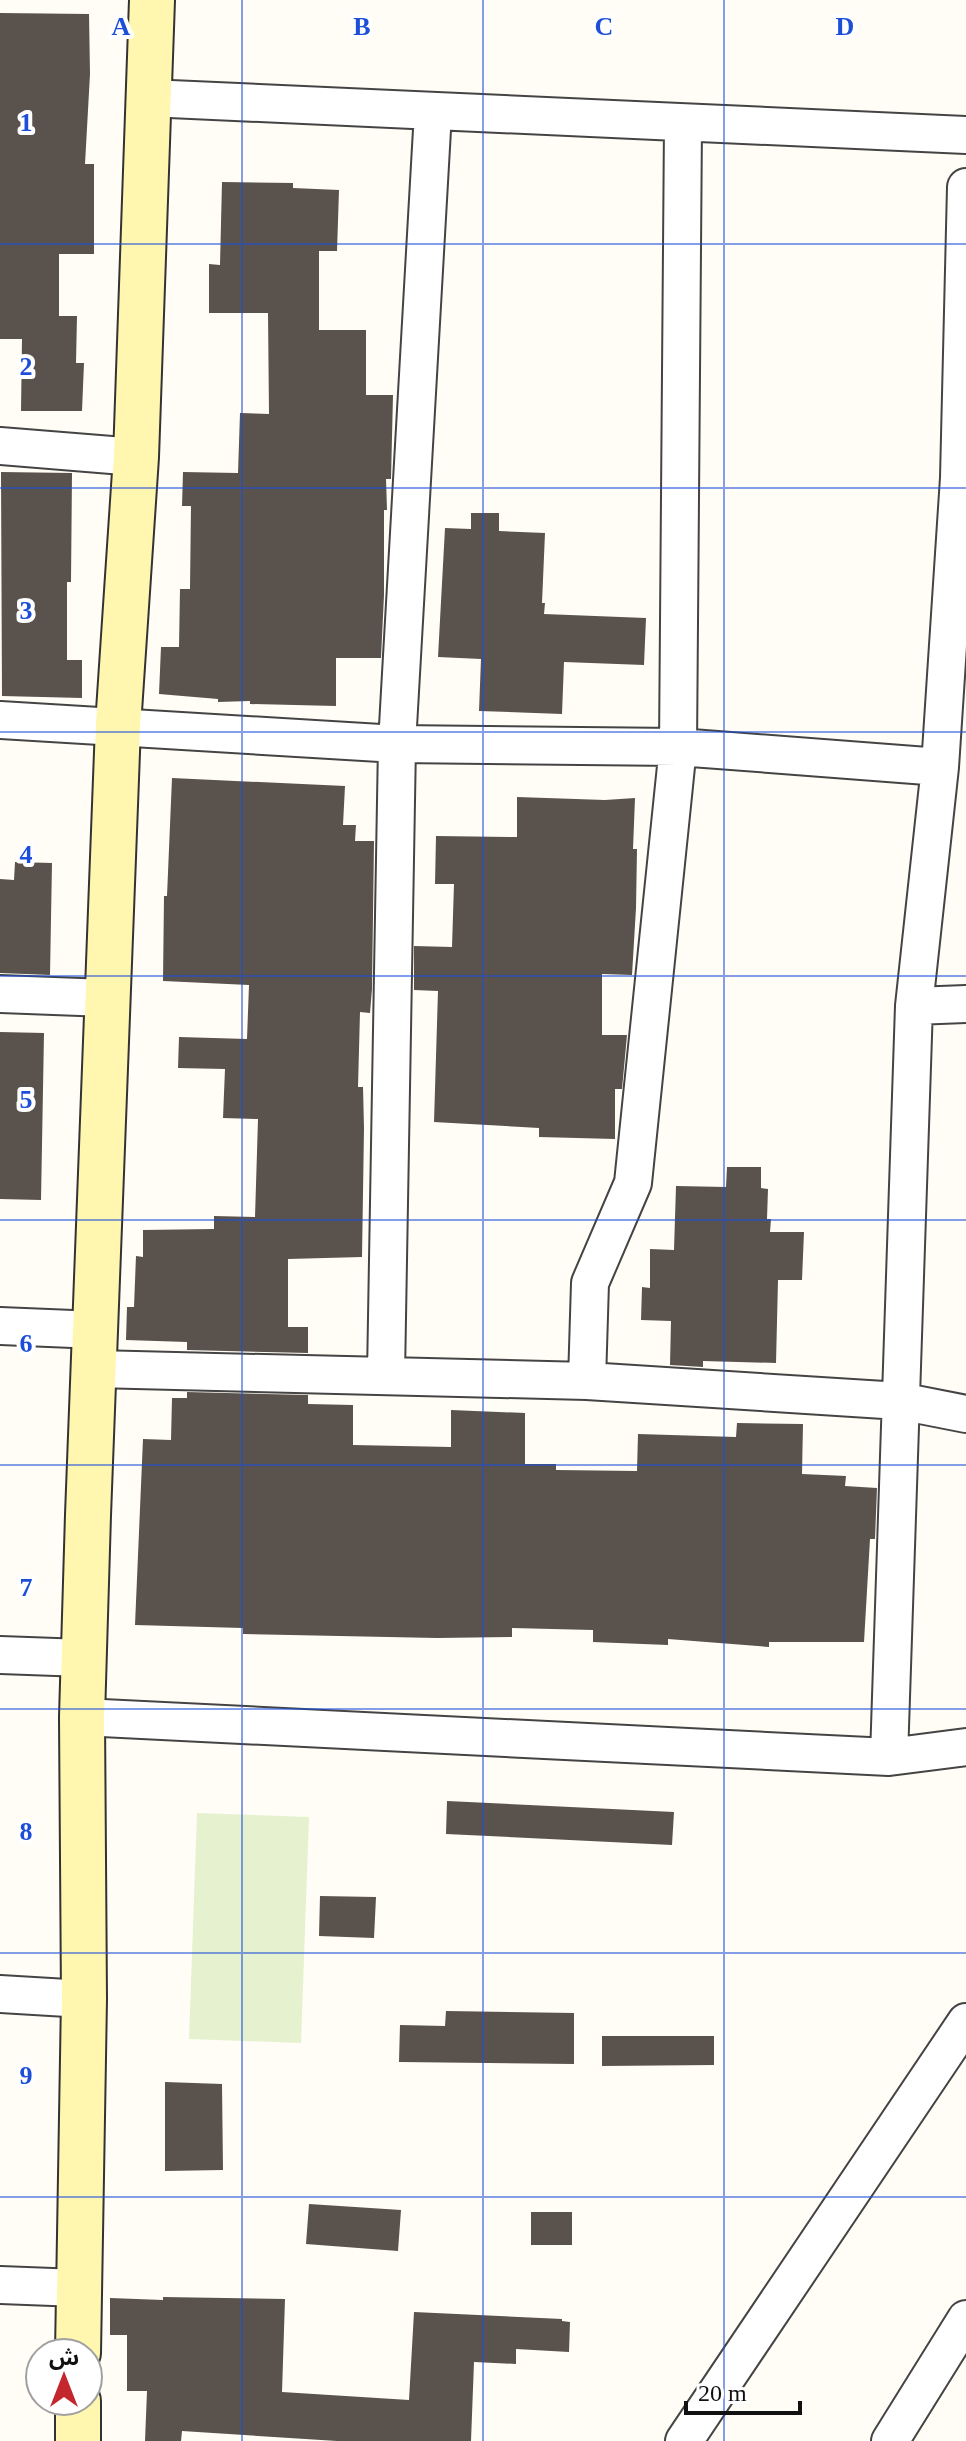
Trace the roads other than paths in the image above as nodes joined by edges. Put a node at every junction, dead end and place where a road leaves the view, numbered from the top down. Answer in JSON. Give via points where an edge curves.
{"nodes":[{"id":1,"x":152,"y":0,"type":"edge"},
{"id":2,"x":148,"y":98,"type":"junction"},
{"id":3,"x":433,"y":112,"type":"junction"},
{"id":4,"x":683,"y":124,"type":"junction"},
{"id":5,"x":966,"y":135,"type":"edge"},
{"id":6,"x":966,"y":187,"type":"edge"},
{"id":7,"x":0,"y":446,"type":"edge"},
{"id":8,"x":136,"y":457,"type":"junction"},
{"id":9,"x":963,"y":478,"type":"edge"},
{"id":10,"x":0,"y":720,"type":"edge"},
{"id":11,"x":118,"y":726,"type":"junction"},
{"id":12,"x":397,"y":744,"type":"junction"},
{"id":13,"x":678,"y":747,"type":"junction"},
{"id":14,"x":940,"y":767,"type":"junction"},
{"id":15,"x":0,"y":994,"type":"edge"},
{"id":16,"x":107,"y":998,"type":"junction"},
{"id":17,"x":966,"y":1004,"type":"edge"},
{"id":18,"x":914,"y":1006,"type":"junction"},
{"id":19,"x":0,"y":1326,"type":"edge"},
{"id":20,"x":96,"y":1349,"type":"junction"},
{"id":21,"x":386,"y":1375,"type":"junction"},
{"id":22,"x":587,"y":1381,"type":"junction"},
{"id":23,"x":900,"y":1401,"type":"junction"},
{"id":24,"x":966,"y":1414,"type":"edge"},
{"id":25,"x":0,"y":1655,"type":"edge"},
{"id":26,"x":84,"y":1658,"type":"junction"},
{"id":27,"x":82,"y":1717,"type":"junction"},
{"id":28,"x":966,"y":1747,"type":"edge"},
{"id":29,"x":889,"y":1757,"type":"junction"},
{"id":30,"x":0,"y":1994,"type":"edge"},
{"id":31,"x":84,"y":1999,"type":"junction"},
{"id":32,"x":966,"y":2022,"type":"edge"},
{"id":33,"x":0,"y":2285,"type":"edge"},
{"id":34,"x":79,"y":2288,"type":"junction"},
{"id":35,"x":966,"y":2319,"type":"edge"},
{"id":36,"x":78,"y":2337,"type":"edge"},
{"id":37,"x":78,"y":2417,"type":"edge"},
{"id":38,"x":78,"y":2441,"type":"edge"},
{"id":39,"x":684,"y":2441,"type":"edge"},
{"id":40,"x":890,"y":2441,"type":"edge"}],
"edges":[{"from":1,"to":2,"type":"street"},
{"from":2,"to":3,"type":"street"},
{"from":2,"to":8,"type":"street"},
{"from":3,"to":4,"type":"street"},
{"from":3,"to":12,"type":"street"},
{"from":4,"to":5,"type":"street"},
{"from":4,"to":13,"type":"street"},
{"from":6,"to":9,"type":"street"},
{"from":7,"to":8,"type":"street"},
{"from":8,"to":11,"type":"street"},
{"from":9,"to":14,"type":"street"},
{"from":10,"to":11,"type":"street"},
{"from":11,"to":12,"type":"street"},
{"from":11,"to":16,"type":"street"},
{"from":12,"to":13,"type":"street"},
{"from":12,"to":21,"type":"street"},
{"from":13,"to":14,"type":"street"},
{"from":13,"to":22,"type":"street","via":[[633,1183],[590,1283]]},
{"from":14,"to":18,"type":"street"},
{"from":15,"to":16,"type":"street"},
{"from":16,"to":20,"type":"street"},
{"from":17,"to":18,"type":"street"},
{"from":18,"to":23,"type":"street"},
{"from":19,"to":20,"type":"street"},
{"from":20,"to":21,"type":"street"},
{"from":20,"to":26,"type":"street"},
{"from":21,"to":22,"type":"street"},
{"from":22,"to":23,"type":"street"},
{"from":23,"to":24,"type":"street"},
{"from":23,"to":29,"type":"street"},
{"from":25,"to":26,"type":"street"},
{"from":26,"to":27,"type":"street"},
{"from":27,"to":29,"type":"street"},
{"from":27,"to":31,"type":"street"},
{"from":28,"to":29,"type":"street"},
{"from":30,"to":31,"type":"street"},
{"from":31,"to":34,"type":"street"},
{"from":32,"to":39,"type":"street"},
{"from":33,"to":34,"type":"street"},
{"from":34,"to":36,"type":"street"},
{"from":35,"to":40,"type":"street"},
{"from":37,"to":38,"type":"street"}]}
